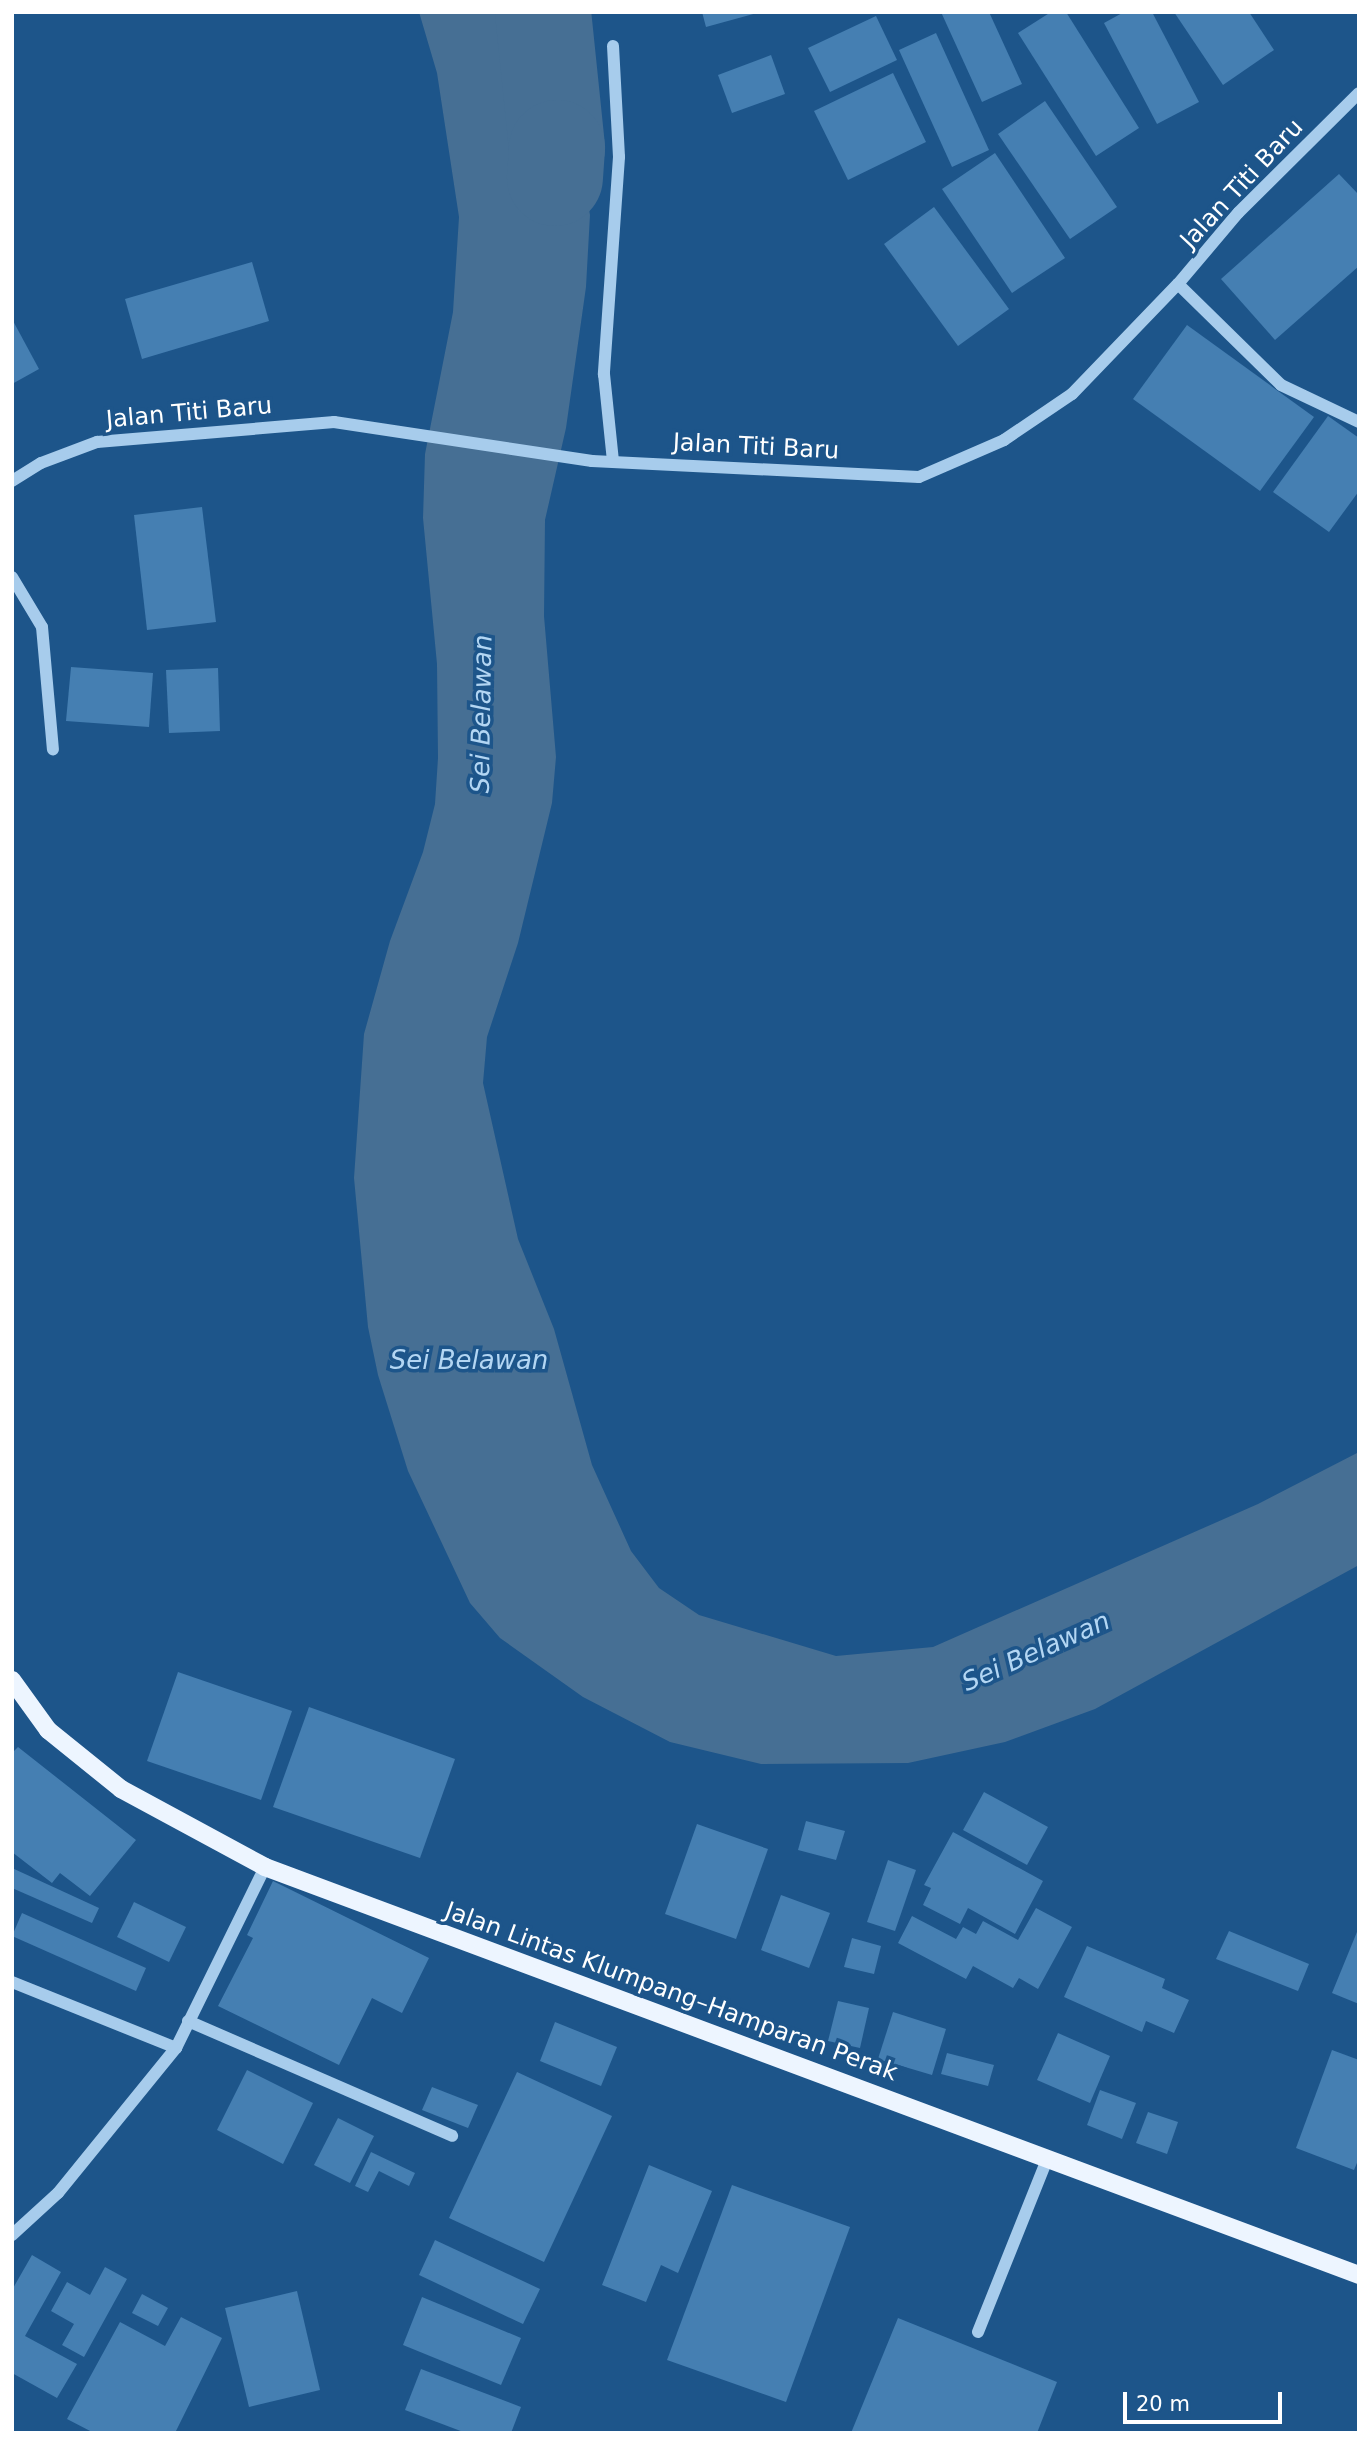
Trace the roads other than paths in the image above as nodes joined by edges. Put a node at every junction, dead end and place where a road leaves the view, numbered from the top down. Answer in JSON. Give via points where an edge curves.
{"nodes":[{"id":1,"x":613,"y":46,"type":"dead end"},
{"id":2,"x":1359,"y":93,"type":"edge"},
{"id":3,"x":1178,"y":284,"type":"junction"},
{"id":4,"x":1359,"y":422,"type":"edge"},
{"id":5,"x":613,"y":461,"type":"junction"},
{"id":6,"x":12,"y":481,"type":"edge"},
{"id":7,"x":12,"y":577,"type":"edge"},
{"id":8,"x":52,"y":750,"type":"dead end"},
{"id":9,"x":12,"y":1680,"type":"edge"},
{"id":10,"x":265,"y":1867,"type":"junction"},
{"id":11,"x":12,"y":1982,"type":"edge"},
{"id":12,"x":188,"y":2021,"type":"junction"},
{"id":13,"x":176,"y":2048,"type":"junction"},
{"id":14,"x":452,"y":2136,"type":"dead end"},
{"id":15,"x":1048,"y":2158,"type":"junction"},
{"id":16,"x":12,"y":2235,"type":"edge"},
{"id":17,"x":1359,"y":2275,"type":"edge"},
{"id":18,"x":978,"y":2332,"type":"dead end"}],
"edges":[{"from":1,"to":5,"type":"street","via":[[619,158],[604,374]]},
{"from":2,"to":3,"type":"street","name":"Jalan Titi Baru","via":[[1238,213]]},
{"from":3,"to":4,"type":"street","via":[[1281,385]]},
{"from":3,"to":5,"type":"street","name":"Jalan Titi Baru","via":[[1072,394],[1004,440],[919,477]]},
{"from":5,"to":6,"type":"street","name":"Jalan Titi Baru","via":[[334,422],[97,442],[40,463]]},
{"from":7,"to":8,"type":"street","via":[[42,627]]},
{"from":9,"to":10,"type":"main road","name":"Jalan Lintas Klumpang–Hamparan Perak","via":[[48,1730],[121,1789]]},
{"from":10,"to":12,"type":"street"},
{"from":10,"to":15,"type":"main road","name":"Jalan Lintas Klumpang–Hamparan Perak"},
{"from":11,"to":13,"type":"street"},
{"from":12,"to":13,"type":"street"},
{"from":12,"to":14,"type":"street"},
{"from":13,"to":16,"type":"street","via":[[58,2193]]},
{"from":15,"to":17,"type":"main road","name":"Jalan Lintas Klumpang–Hamparan Perak"},
{"from":15,"to":18,"type":"street"}]}
